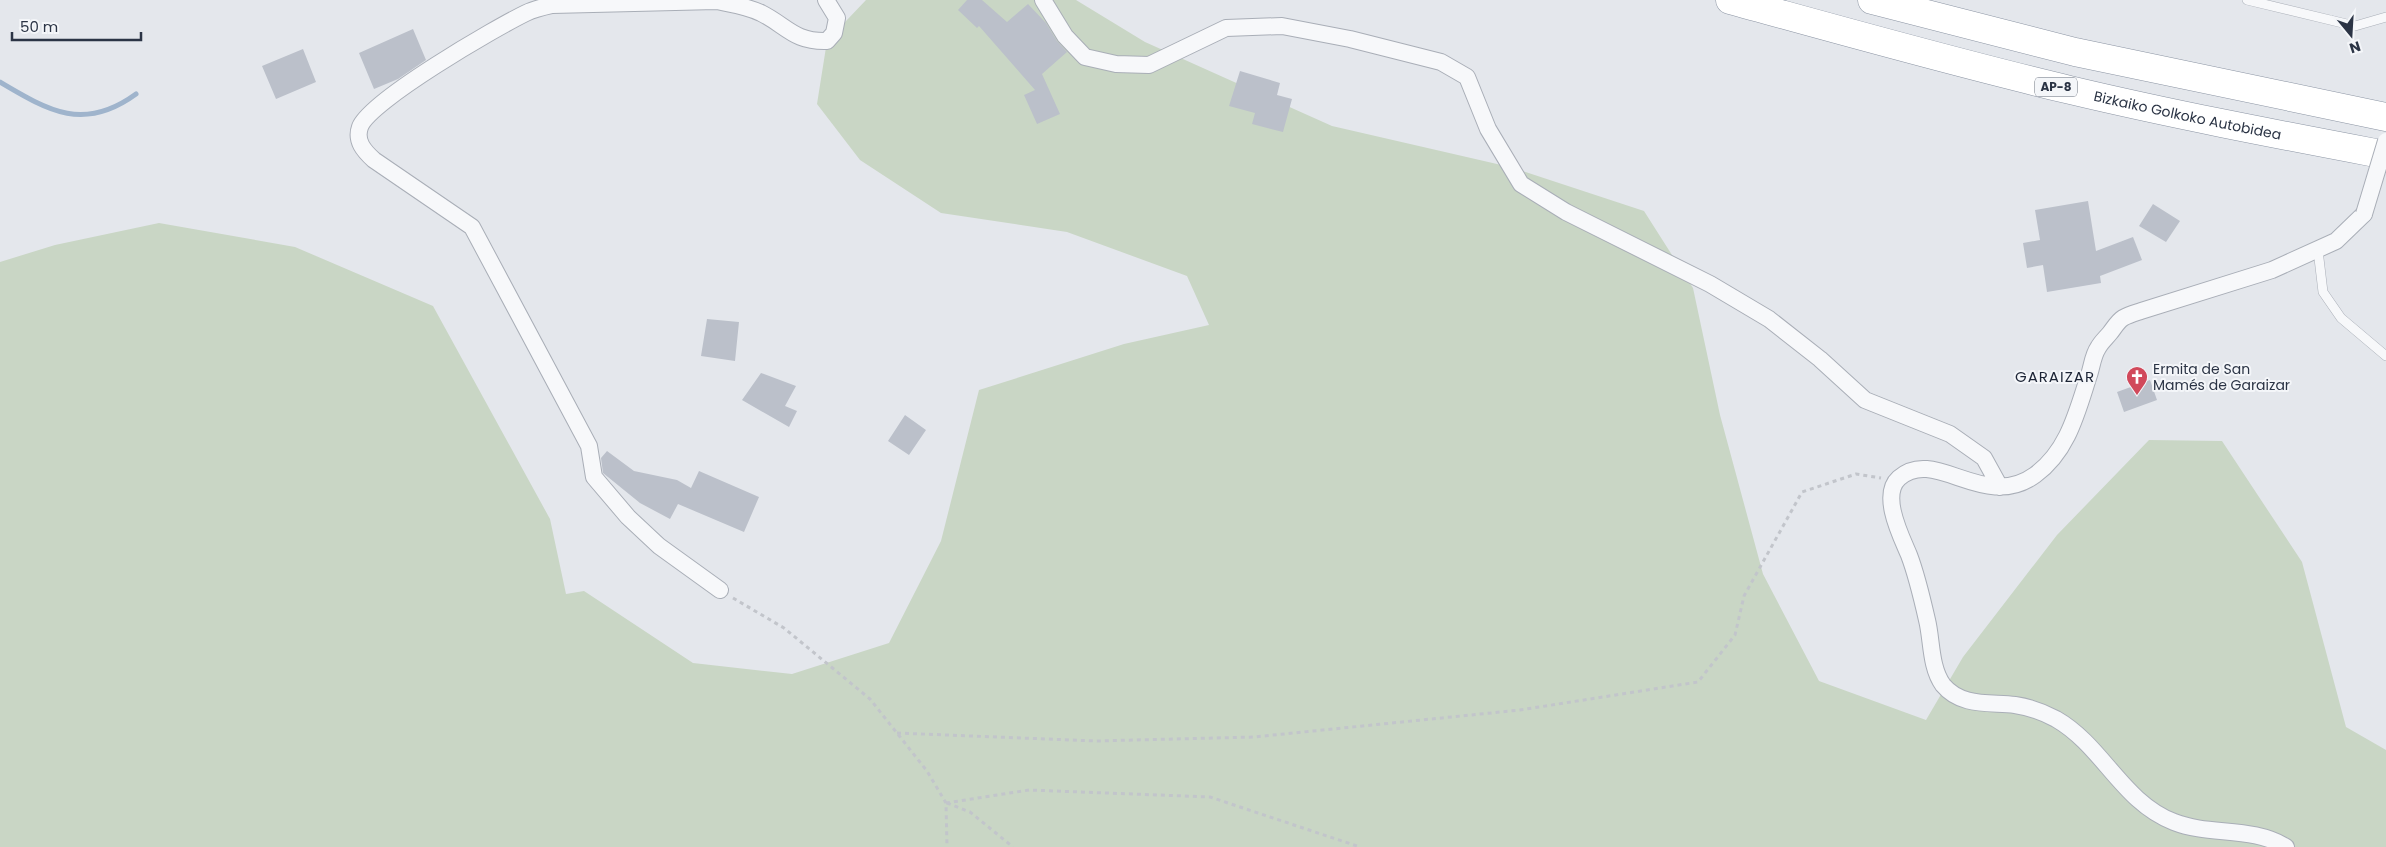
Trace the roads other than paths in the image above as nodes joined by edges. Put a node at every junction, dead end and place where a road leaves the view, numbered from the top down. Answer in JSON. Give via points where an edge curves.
{"nodes":[{"id":1,"x":826,"y":0,"type":"edge"},
{"id":2,"x":1043,"y":0,"type":"edge"},
{"id":3,"x":1730,"y":0,"type":"edge"},
{"id":4,"x":1872,"y":0,"type":"edge"},
{"id":5,"x":2247,"y":0,"type":"edge"},
{"id":6,"x":2386,"y":17,"type":"edge"},
{"id":7,"x":2386,"y":117,"type":"edge"},
{"id":8,"x":2386,"y":140,"type":"edge"},
{"id":9,"x":2386,"y":155,"type":"edge"},
{"id":10,"x":2318,"y":250,"type":"junction"},
{"id":11,"x":2386,"y":356,"type":"edge"},
{"id":12,"x":2000,"y":487,"type":"junction"},
{"id":13,"x":720,"y":590,"type":"road end"},
{"id":14,"x":2286,"y":847,"type":"edge"}],
"edges":[{"from":1,"to":13,"type":"street","via":[[837,18],[834,33],[827,41],[810,42],[761,13],[716,1],[552,4],[527,13],[458,52],[377,106],[365,118],[358,135],[365,152],[374,160],[472,227],[590,446],[594,477],[628,517],[659,546]]},
{"from":2,"to":12,"type":"street","via":[[1065,36],[1085,57],[1116,64],[1149,65],[1226,28],[1282,26],[1441,62],[1467,78],[1488,129],[1521,184],[1566,212],[1710,284],[1769,319],[1866,400],[1950,434],[1984,458]]},
{"from":3,"to":9,"type":"highway","name":"Bizkaiko Golkoko Autobidea","number":"AP-8","via":[[2073,91]]},
{"from":4,"to":7,"type":"highway","via":[[2075,52]]},
{"from":5,"to":6,"type":"lane","via":[[2355,26]]},
{"from":8,"to":10,"type":"street","bridge":true,"via":[[2364,214],[2336,241]]},
{"from":10,"to":11,"type":"lane","via":[[2323,292],[2341,318]]},
{"from":10,"to":12,"type":"street","via":[[2272,270],[2122,318],[2097,349],[2062,448],[2045,468],[2028,480]]},
{"from":12,"to":14,"type":"street","via":[[1992,488],[1923,467],[1896,480],[1892,491],[1893,515],[1917,575],[1934,664],[1942,683],[1954,696],[1970,702],[2016,705],[2058,720],[2081,737],[2144,807],[2169,820],[2245,832],[2276,840]]}]}
